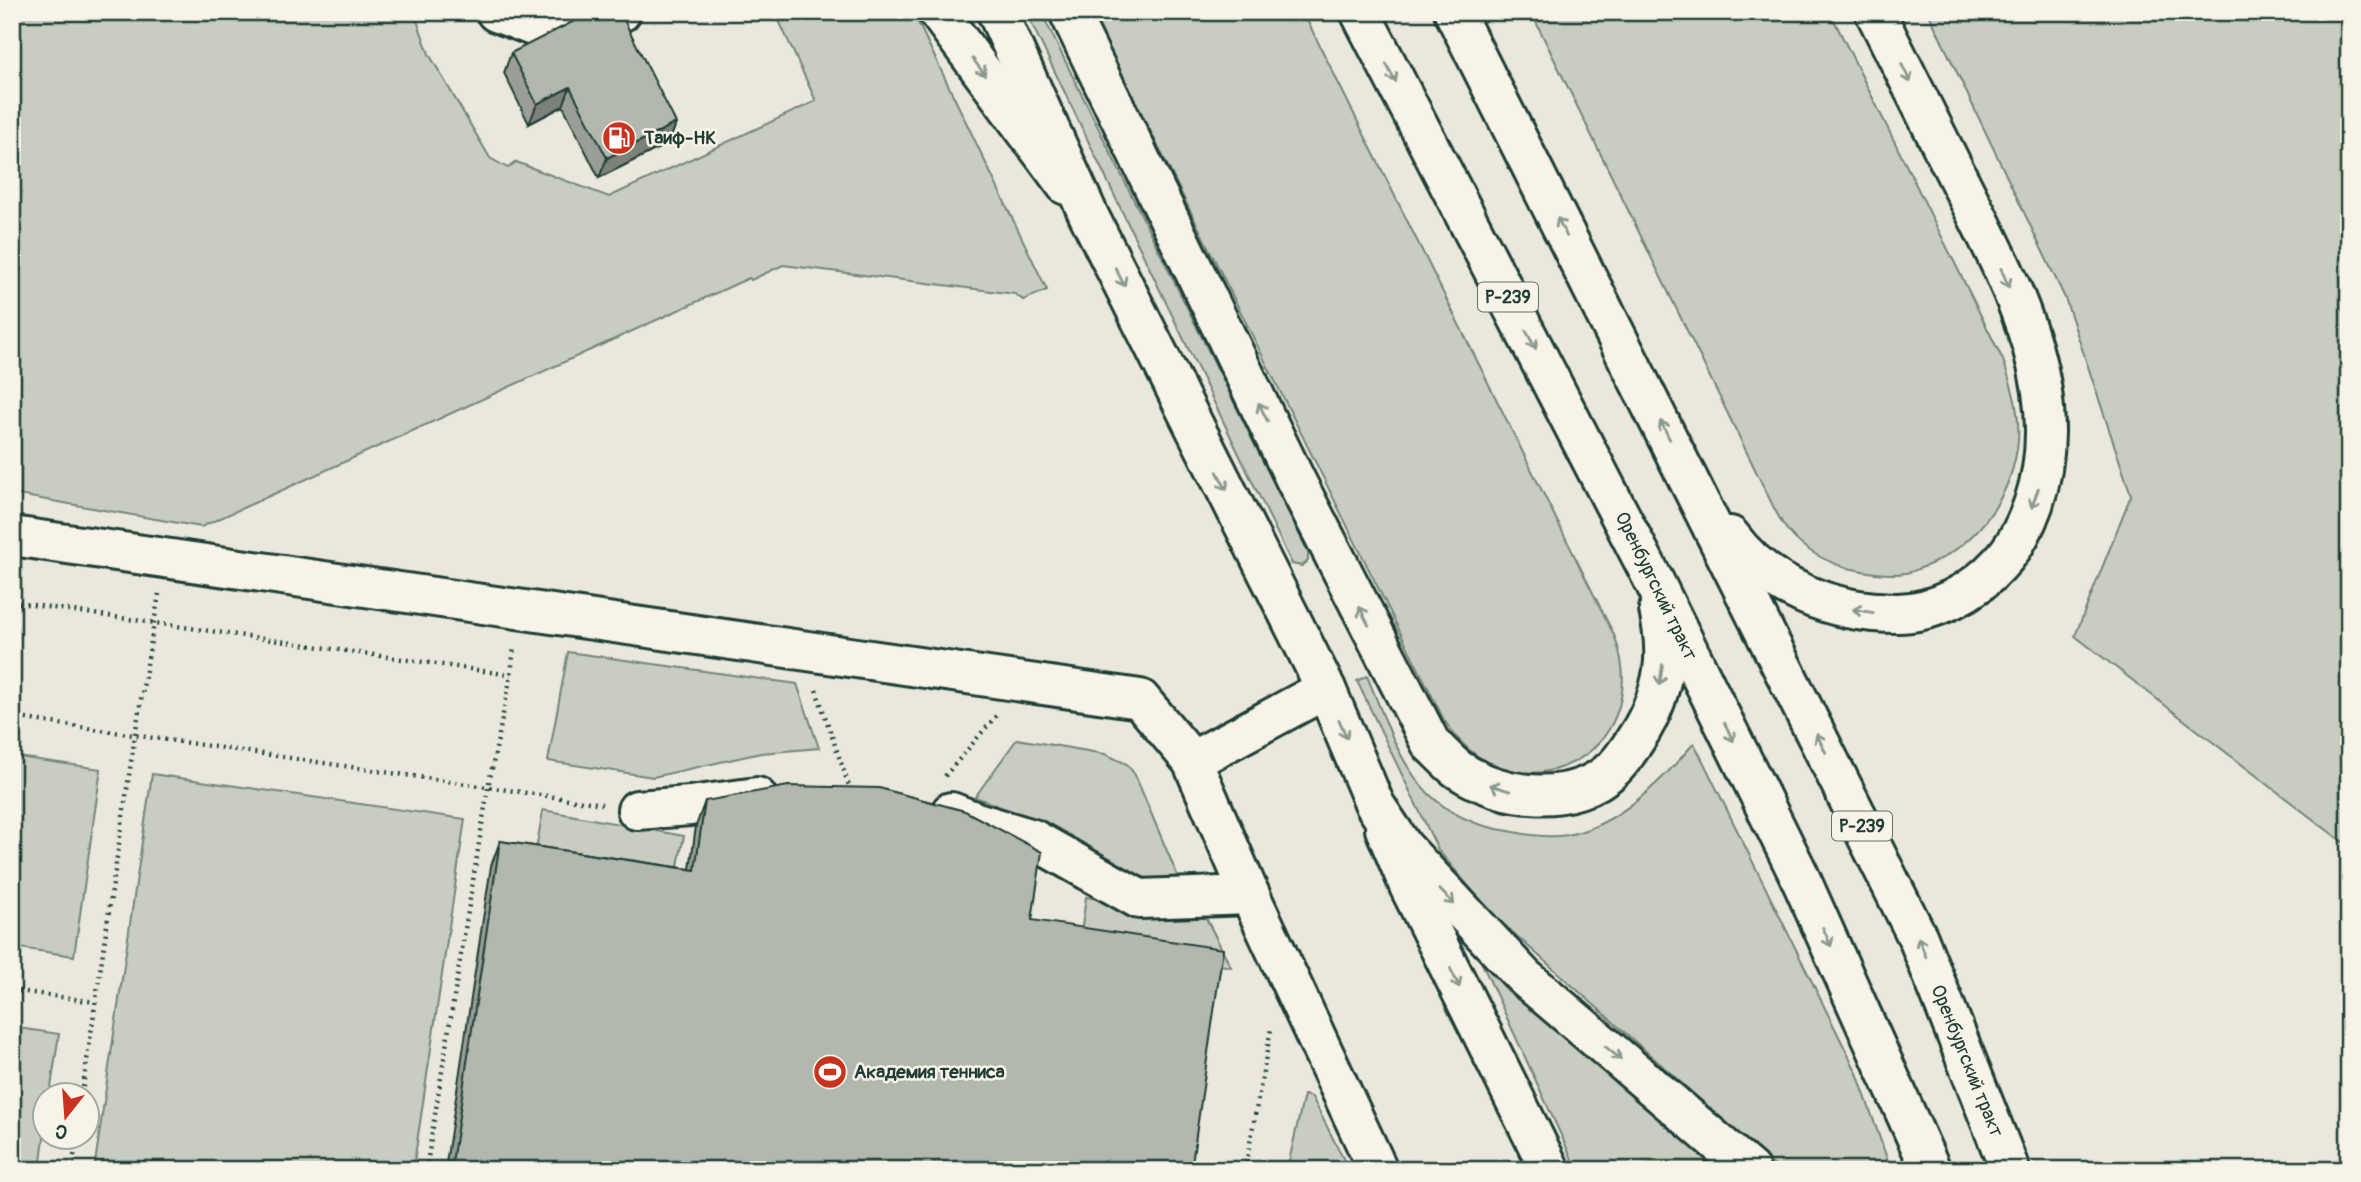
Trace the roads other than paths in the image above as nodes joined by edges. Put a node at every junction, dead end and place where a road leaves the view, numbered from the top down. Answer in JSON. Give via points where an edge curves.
{"nodes":[{"id":1,"x":496,"y":12,"type":"edge"},
{"id":2,"x":621,"y":12,"type":"edge"},
{"id":3,"x":938,"y":12,"type":"edge"},
{"id":4,"x":997,"y":12,"type":"edge"},
{"id":5,"x":1069,"y":12,"type":"edge"},
{"id":6,"x":1360,"y":12,"type":"edge"},
{"id":7,"x":1454,"y":12,"type":"edge"},
{"id":8,"x":1875,"y":12,"type":"edge"},
{"id":9,"x":1089,"y":216,"type":"junction"},
{"id":10,"x":1695,"y":491,"type":"junction"},
{"id":11,"x":12,"y":536,"type":"edge"},
{"id":12,"x":1655,"y":583,"type":"junction"},
{"id":13,"x":1326,"y":689,"type":"junction"},
{"id":14,"x":1192,"y":761,"type":"junction"},
{"id":15,"x":793,"y":792,"type":"edge"},
{"id":16,"x":924,"y":800,"type":"edge"},
{"id":17,"x":1376,"y":805,"type":"junction"},
{"id":18,"x":637,"y":810,"type":"road end"},
{"id":19,"x":1250,"y":895,"type":"junction"},
{"id":20,"x":1378,"y":1170,"type":"edge"},
{"id":21,"x":1550,"y":1170,"type":"edge"},
{"id":22,"x":1751,"y":1170,"type":"edge"},
{"id":23,"x":1931,"y":1170,"type":"edge"},
{"id":24,"x":2010,"y":1170,"type":"edge"}],
"edges":[{"from":1,"to":2,"type":"main road","via":[[538,28]]},
{"from":3,"to":9,"type":"main road","one_way":true},
{"from":4,"to":9,"type":"main road"},
{"from":12,"to":5,"type":"main road","one_way":true,"via":[[1664,648],[1660,685],[1649,717],[1614,768],[1588,785],[1555,794],[1521,794],[1458,769],[1431,744],[1296,481]]},
{"from":6,"to":12,"type":"main road","name":"Оренбургский тракт","number":"Р-239","one_way":true},
{"from":10,"to":7,"type":"main road","name":"Оренбургский тракт","number":"Р-239","one_way":true},
{"from":8,"to":10,"type":"main road","one_way":true,"via":[[1989,240],[2038,366],[2045,441],[2041,481],[2030,513],[2011,551],[1988,576],[1956,597],[1915,613],[1880,613],[1837,607],[1796,591],[1765,572],[1736,544]]},
{"from":9,"to":13,"type":"main road","one_way":true},
{"from":24,"to":10,"type":"main road","name":"Оренбургский тракт","number":"Р-239","one_way":true,"via":[[1918,938]]},
{"from":11,"to":14,"type":"main road","via":[[1140,699]]},
{"from":12,"to":23,"type":"main road","name":"Оренбургский тракт","number":"Р-239","one_way":true,"via":[[1798,873]]},
{"from":13,"to":14,"type":"main road"},
{"from":13,"to":17,"type":"main road","one_way":true},
{"from":14,"to":19,"type":"main road"},
{"from":15,"to":18,"type":"main road"},
{"from":16,"to":19,"type":"main road","via":[[1033,839],[1139,899]]},
{"from":17,"to":21,"type":"main road","one_way":true,"via":[[1409,886]]},
{"from":17,"to":22,"type":"main road","one_way":true,"via":[[1402,847],[1524,977]]},
{"from":19,"to":20,"type":"main road"}]}
